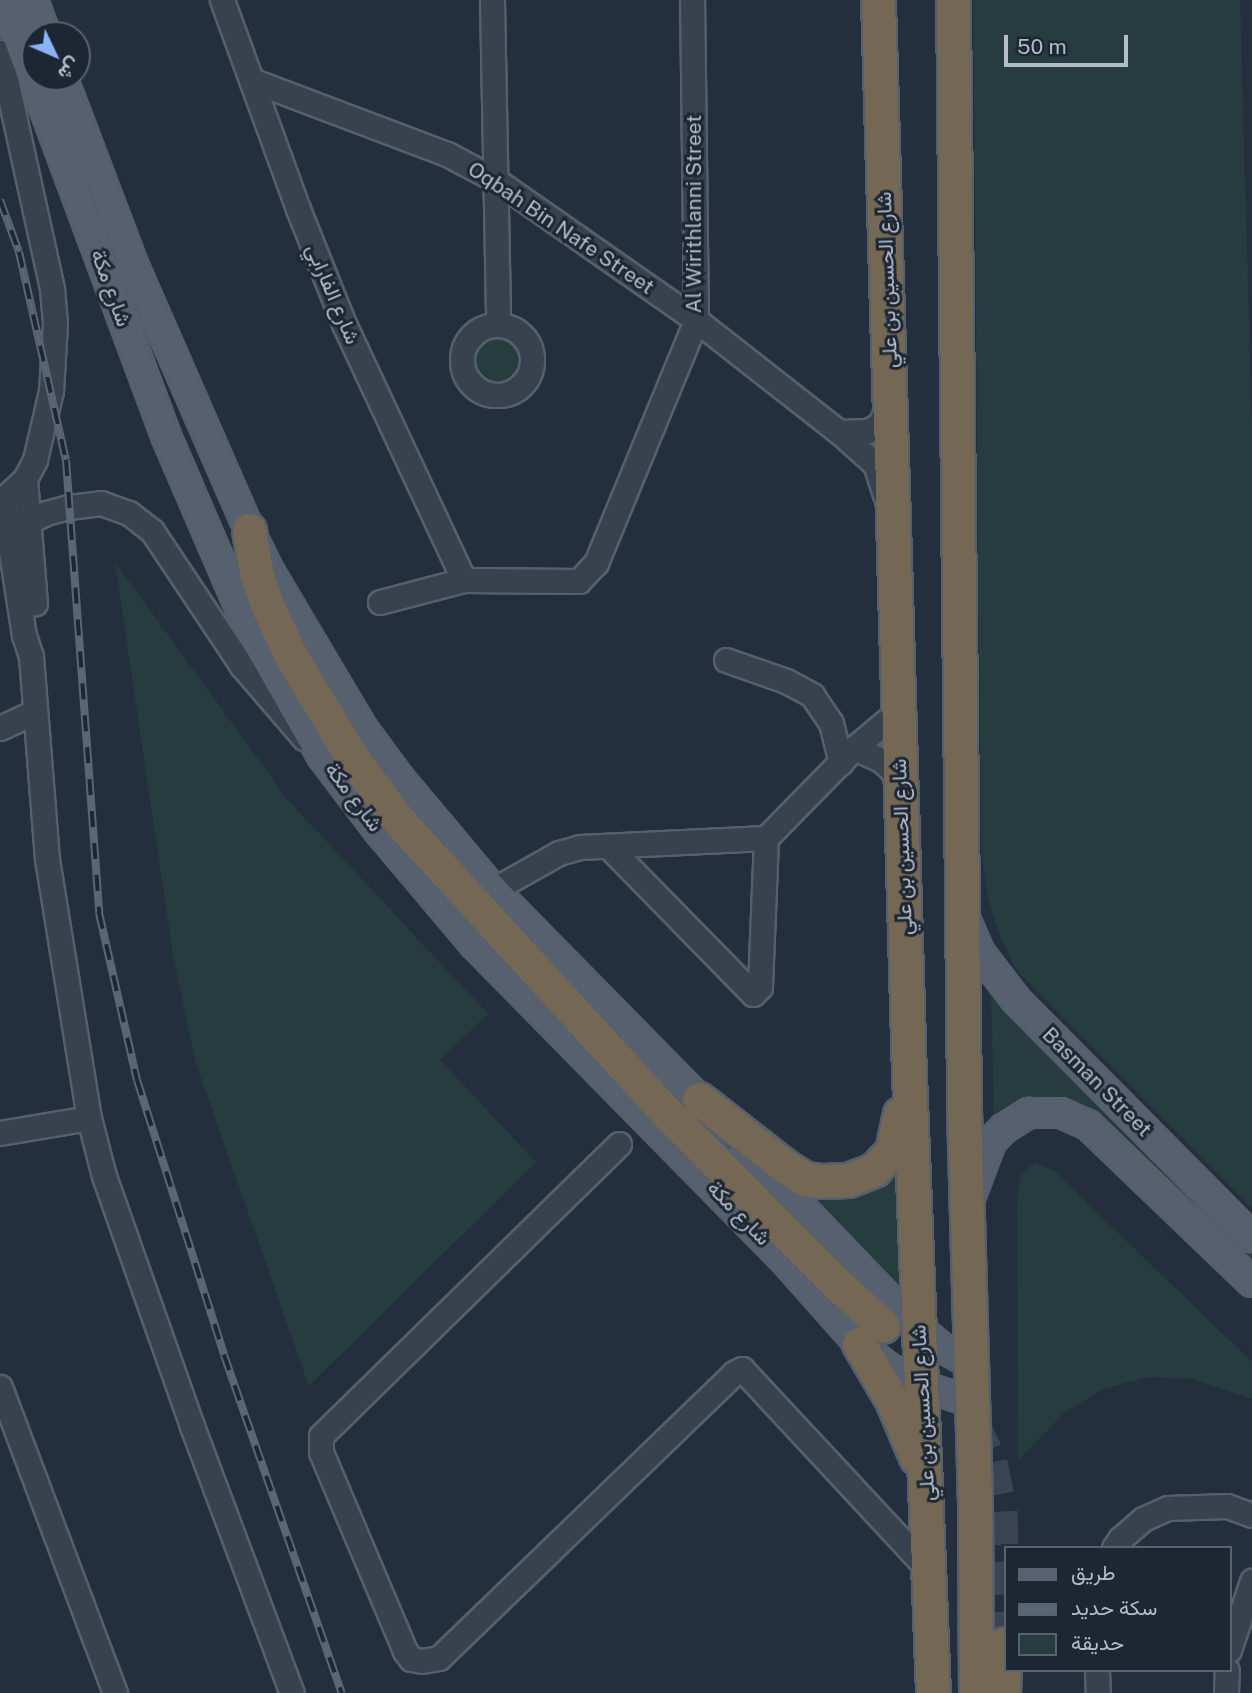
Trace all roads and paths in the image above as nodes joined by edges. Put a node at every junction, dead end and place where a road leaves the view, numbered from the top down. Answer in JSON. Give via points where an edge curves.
{"nodes":[{"id":1,"x":4,"y":0,"type":"edge"},
{"id":2,"x":222,"y":0,"type":"edge"},
{"id":3,"x":492,"y":0,"type":"edge"},
{"id":4,"x":692,"y":0,"type":"edge"},
{"id":5,"x":878,"y":0,"type":"edge"},
{"id":6,"x":953,"y":0,"type":"edge"},
{"id":7,"x":0,"y":52,"type":"edge"},
{"id":8,"x":251,"y":80,"type":"junction"},
{"id":9,"x":67,"y":91,"type":"edge"},
{"id":10,"x":494,"y":178,"type":"junction"},
{"id":11,"x":696,"y":320,"type":"junction"},
{"id":12,"x":498,"y":325,"type":"dead end"},
{"id":13,"x":891,"y":399,"type":"junction"},
{"id":14,"x":839,"y":432,"type":"junction"},
{"id":15,"x":25,"y":479,"type":"junction"},
{"id":16,"x":2,"y":501,"type":"edge"},
{"id":17,"x":893,"y":518,"type":"junction"},
{"id":18,"x":14,"y":529,"type":"edge"},
{"id":19,"x":249,"y":530,"type":"junction"},
{"id":20,"x":464,"y":580,"type":"junction"},
{"id":21,"x":380,"y":602,"type":"dead end"},
{"id":22,"x":726,"y":660,"type":"dead end"},
{"id":23,"x":35,"y":712,"type":"junction"},
{"id":24,"x":898,"y":712,"type":"junction"},
{"id":25,"x":0,"y":728,"type":"edge"},
{"id":26,"x":322,"y":756,"type":"junction"},
{"id":27,"x":847,"y":756,"type":"junction"},
{"id":28,"x":901,"y":797,"type":"junction"},
{"id":29,"x":766,"y":838,"type":"junction"},
{"id":30,"x":608,"y":846,"type":"junction"},
{"id":31,"x":493,"y":890,"type":"junction"},
{"id":32,"x":962,"y":912,"type":"junction"},
{"id":33,"x":909,"y":1074,"type":"junction"},
{"id":34,"x":699,"y":1099,"type":"junction"},
{"id":35,"x":89,"y":1118,"type":"junction"},
{"id":36,"x":0,"y":1133,"type":"edge"},
{"id":37,"x":619,"y":1144,"type":"dead end"},
{"id":38,"x":967,"y":1207,"type":"junction"},
{"id":39,"x":1250,"y":1236,"type":"edge"},
{"id":40,"x":1252,"y":1282,"type":"edge"},
{"id":41,"x":919,"y":1329,"type":"junction"},
{"id":42,"x":871,"y":1335,"type":"junction"},
{"id":43,"x":971,"y":1364,"type":"junction"},
{"id":44,"x":922,"y":1386,"type":"junction"},
{"id":45,"x":1,"y":1397,"type":"edge"},
{"id":46,"x":972,"y":1402,"type":"junction"},
{"id":47,"x":927,"y":1490,"type":"junction"},
{"id":48,"x":1252,"y":1515,"type":"edge"},
{"id":49,"x":1115,"y":1546,"type":"edge"},
{"id":50,"x":929,"y":1570,"type":"junction"},
{"id":51,"x":1252,"y":1581,"type":"edge"},
{"id":52,"x":1231,"y":1644,"type":"edge"},
{"id":53,"x":1004,"y":1668,"type":"edge"},
{"id":54,"x":1097,"y":1672,"type":"edge"},
{"id":55,"x":1227,"y":1672,"type":"edge"},
{"id":56,"x":115,"y":1693,"type":"edge"},
{"id":57,"x":292,"y":1693,"type":"edge"},
{"id":58,"x":933,"y":1693,"type":"edge"},
{"id":59,"x":976,"y":1693,"type":"edge"},
{"id":60,"x":1003,"y":1693,"type":"edge"},
{"id":61,"x":1098,"y":1693,"type":"edge"},
{"id":62,"x":1226,"y":1693,"type":"edge"}],
"edges":[{"from":1,"to":26,"type":"main road","name":"شارع مكة","via":[[171,449],[247,624]]},
{"from":2,"to":8,"type":"street","name":"شارع الفارابي"},
{"from":3,"to":10,"type":"street"},
{"from":4,"to":11,"type":"street","name":"Al Wirithlanni Street"},
{"from":5,"to":13,"type":"highway","name":"شارع الحسين بن علي"},
{"from":6,"to":32,"type":"highway"},
{"from":7,"to":15,"type":"street","via":[[52,289],[55,324],[47,413]]},
{"from":8,"to":10,"type":"street","name":"Oqbah Bin Nafe Street","via":[[447,154]]},
{"from":8,"to":20,"type":"street","name":"شارع الفارابي","via":[[344,324]]},
{"from":9,"to":19,"type":"main road","name":"شارع مكة","via":[[133,264]]},
{"from":10,"to":11,"type":"street","name":"Oqbah Bin Nafe Street"},
{"from":10,"to":12,"type":"street"},
{"from":11,"to":14,"type":"street","name":"Oqbah Bin Nafe Street"},
{"from":11,"to":20,"type":"street","name":"Al Wirithlanni Street","via":[[588,575],[579,581]]},
{"from":13,"to":14,"type":"street","via":[[880,424],[868,430]]},
{"from":13,"to":17,"type":"highway","name":"شارع الحسين بن علي"},
{"from":14,"to":17,"type":"street","name":"Oqbah Bin Nafe Street","via":[[875,464]]},
{"from":15,"to":16,"type":"street"},
{"from":15,"to":18,"type":"street"},
{"from":16,"to":18,"type":"street"},
{"from":17,"to":24,"type":"highway","name":"شارع الحسين بن علي"},
{"from":18,"to":23,"type":"street"},
{"from":18,"to":26,"type":"street","via":[[69,507],[101,503],[139,520],[161,544],[275,707]]},
{"from":19,"to":31,"type":"main road","name":"شارع مكة","via":[[363,729]]},
{"from":19,"to":42,"type":"highway","via":[[256,572],[292,658],[353,759],[400,822],[664,1110],[836,1284]]},
{"from":20,"to":21,"type":"street"},
{"from":22,"to":27,"type":"street","via":[[812,695]]},
{"from":23,"to":25,"type":"street"},
{"from":23,"to":35,"type":"street","via":[[47,859]]},
{"from":24,"to":27,"type":"street"},
{"from":24,"to":28,"type":"highway","name":"شارع الحسين بن علي"},
{"from":26,"to":42,"type":"main road","name":"شارع مكة","via":[[475,945],[781,1256]]},
{"from":27,"to":28,"type":"street","via":[[881,760],[893,771]]},
{"from":27,"to":29,"type":"street"},
{"from":28,"to":33,"type":"highway","name":"شارع الحسين بن علي"},
{"from":29,"to":30,"type":"street"},
{"from":29,"to":30,"type":"street","via":[[760,987],[753,994]]},
{"from":30,"to":31,"type":"street","via":[[559,853]]},
{"from":31,"to":34,"type":"main road","name":"شارع مكة"},
{"from":32,"to":38,"type":"highway"},
{"from":32,"to":39,"type":"main road","name":"Basman Street","via":[[980,953],[1016,999]]},
{"from":33,"to":34,"type":"highway","via":[[892,1151],[874,1170],[839,1181],[804,1179]]},
{"from":33,"to":41,"type":"highway","name":"شارع الحسين بن علي"},
{"from":34,"to":41,"type":"main road","name":"شارع مكة"},
{"from":35,"to":36,"type":"street"},
{"from":35,"to":57,"type":"street","via":[[104,1176],[187,1413]]},
{"from":37,"to":50,"type":"street","via":[[321,1436],[321,1452],[405,1651],[411,1659],[439,1658],[743,1369]]},
{"from":38,"to":40,"type":"main road","name":"Basman Street","via":[[991,1142],[1003,1129],[1029,1113],[1061,1113],[1088,1125]]},
{"from":38,"to":43,"type":"highway"},
{"from":41,"to":43,"type":"main road","name":"شارع مكة"},
{"from":41,"to":44,"type":"highway","name":"شارع الحسين بن علي"},
{"from":42,"to":44,"type":"main road","name":"شارع مكة","via":[[889,1368]]},
{"from":42,"to":47,"type":"highway"},
{"from":43,"to":46,"type":"highway"},
{"from":44,"to":46,"type":"main road","name":"شارع مكة"},
{"from":44,"to":47,"type":"highway","name":"شارع الحسين بن علي"},
{"from":45,"to":56,"type":"street"},
{"from":46,"to":59,"type":"highway"},
{"from":47,"to":50,"type":"highway","name":"شارع الحسين بن علي"},
{"from":48,"to":49,"type":"street","via":[[1227,1506],[1168,1508],[1143,1519]]},
{"from":50,"to":58,"type":"highway","name":"شارع الحسين بن علي"},
{"from":51,"to":52,"type":"street"},
{"from":53,"to":60,"type":"highway"},
{"from":54,"to":61,"type":"street"},
{"from":55,"to":62,"type":"street"}]}
